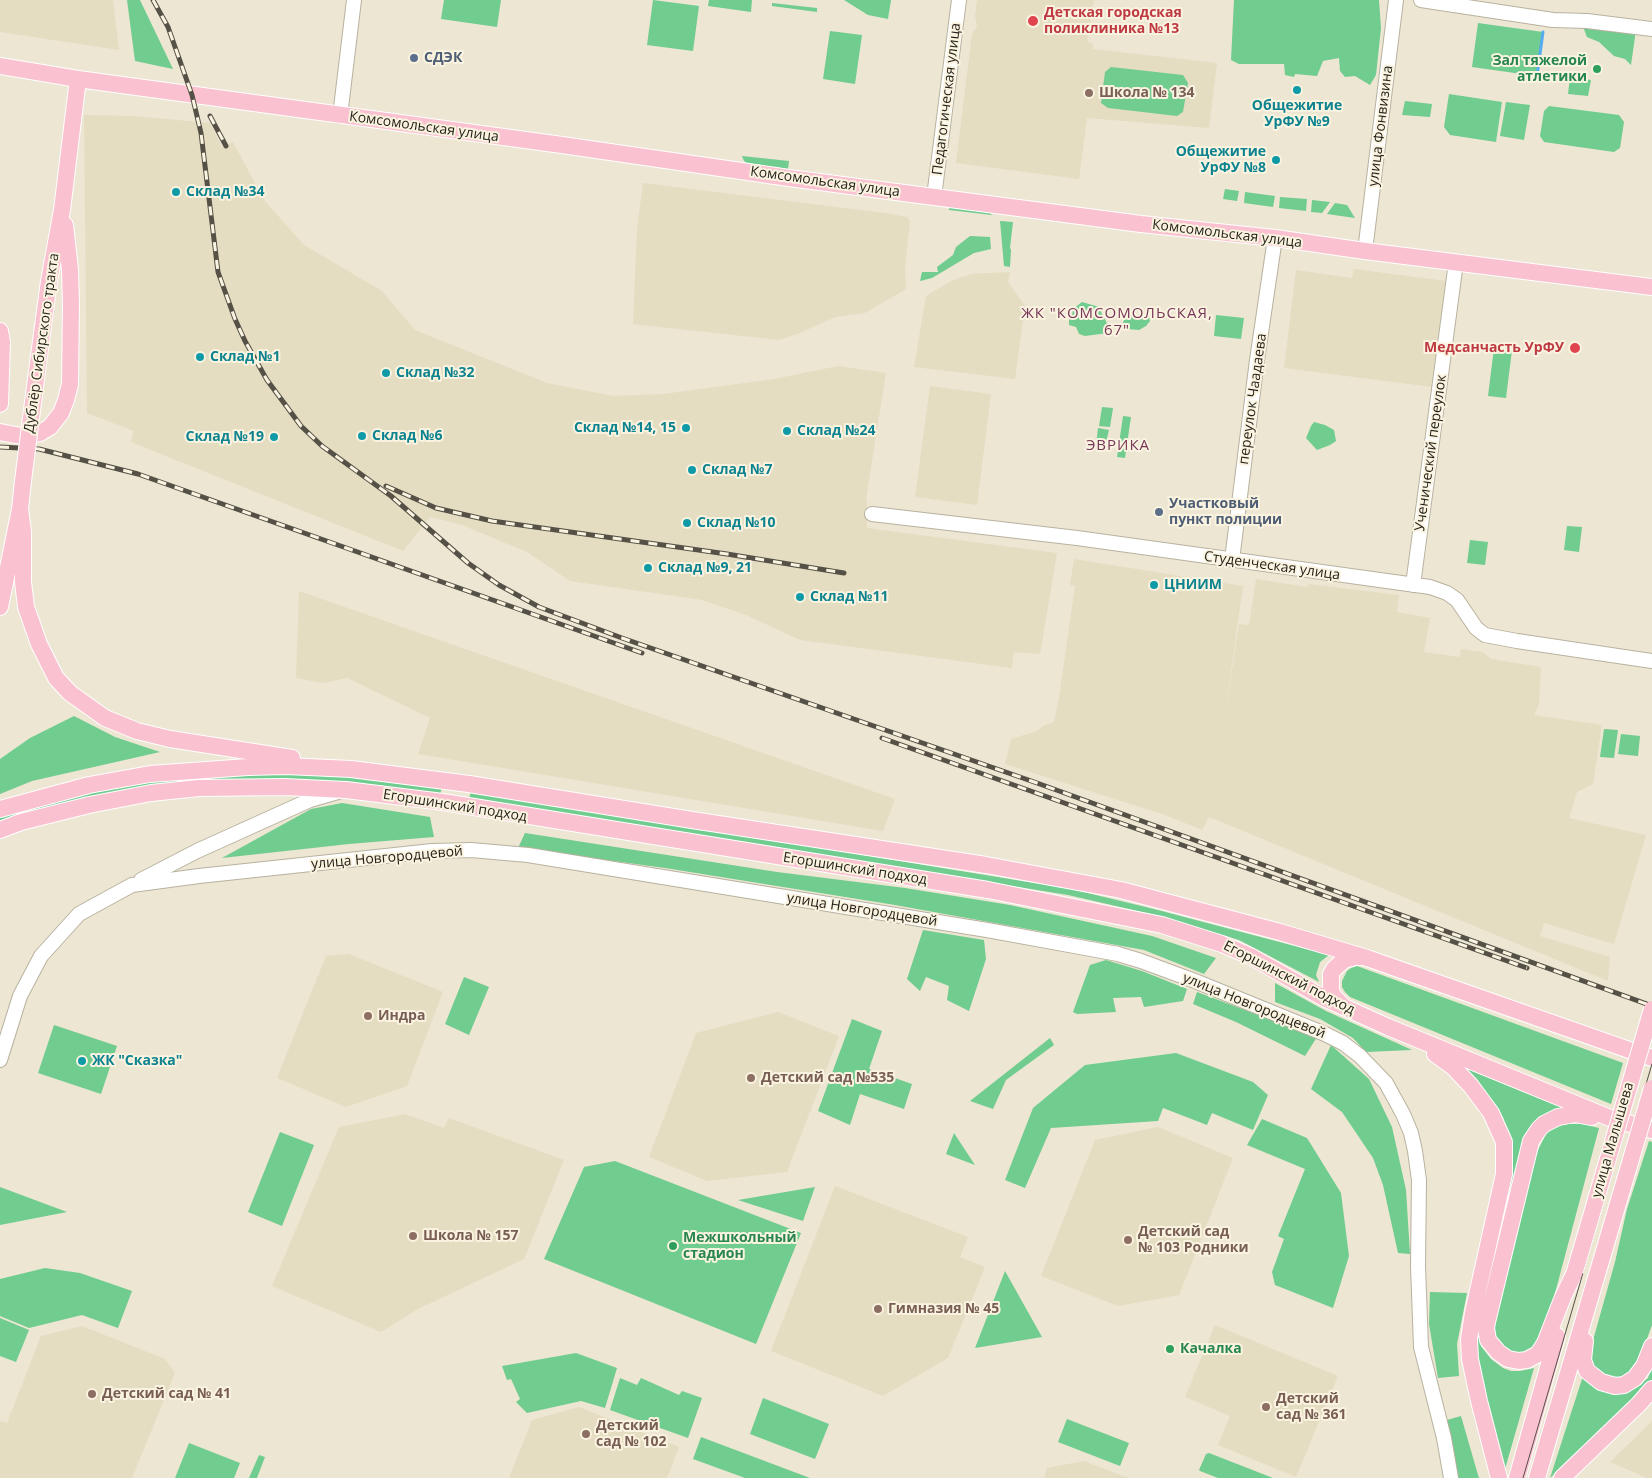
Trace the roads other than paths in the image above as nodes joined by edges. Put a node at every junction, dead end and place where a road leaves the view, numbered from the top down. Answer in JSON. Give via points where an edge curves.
{"nodes":[{"id":1,"x":354,"y":0,"type":"edge"},
{"id":2,"x":959,"y":0,"type":"edge"},
{"id":3,"x":1396,"y":0,"type":"edge"},
{"id":4,"x":1421,"y":0,"type":"edge"},
{"id":5,"x":1652,"y":29,"type":"edge"},
{"id":6,"x":0,"y":66,"type":"edge"},
{"id":7,"x":78,"y":79,"type":"junction"},
{"id":8,"x":340,"y":116,"type":"junction"},
{"id":9,"x":934,"y":197,"type":"junction"},
{"id":10,"x":62,"y":210,"type":"junction"},
{"id":11,"x":1275,"y":238,"type":"junction"},
{"id":12,"x":1365,"y":251,"type":"junction"},
{"id":13,"x":1456,"y":262,"type":"junction"},
{"id":14,"x":1652,"y":287,"type":"edge"},
{"id":15,"x":0,"y":331,"type":"edge"},
{"id":16,"x":0,"y":399,"type":"edge"},
{"id":17,"x":0,"y":432,"type":"edge"},
{"id":18,"x":20,"y":509,"type":"junction"},
{"id":19,"x":872,"y":514,"type":"dead end"},
{"id":20,"x":1232,"y":560,"type":"junction"},
{"id":21,"x":1413,"y":585,"type":"junction"},
{"id":22,"x":0,"y":606,"type":"edge"},
{"id":23,"x":1652,"y":661,"type":"edge"},
{"id":24,"x":351,"y":768,"type":"junction"},
{"id":25,"x":346,"y":790,"type":"junction"},
{"id":26,"x":0,"y":809,"type":"edge"},
{"id":27,"x":0,"y":830,"type":"edge"},
{"id":28,"x":197,"y":850,"type":"junction"},
{"id":29,"x":199,"y":876,"type":"junction"},
{"id":30,"x":132,"y":885,"type":"junction"},
{"id":31,"x":1367,"y":958,"type":"junction"},
{"id":32,"x":1348,"y":1009,"type":"junction"},
{"id":33,"x":1652,"y":1009,"type":"edge"},
{"id":34,"x":1388,"y":1027,"type":"junction"},
{"id":35,"x":1652,"y":1058,"type":"edge"},
{"id":36,"x":0,"y":1060,"type":"edge"},
{"id":37,"x":1652,"y":1088,"type":"edge"},
{"id":38,"x":1610,"y":1118,"type":"junction"},
{"id":39,"x":1652,"y":1130,"type":"edge"},
{"id":40,"x":1574,"y":1273,"type":"junction"},
{"id":41,"x":1589,"y":1304,"type":"junction"},
{"id":42,"x":1652,"y":1346,"type":"edge"},
{"id":43,"x":1652,"y":1389,"type":"edge"},
{"id":44,"x":1451,"y":1478,"type":"edge"},
{"id":45,"x":1499,"y":1478,"type":"edge"},
{"id":46,"x":1517,"y":1478,"type":"edge"},
{"id":47,"x":1537,"y":1478,"type":"edge"},
{"id":48,"x":1562,"y":1478,"type":"edge"}],
"edges":[{"from":1,"to":8,"type":"street"},
{"from":2,"to":9,"type":"street","name":"Педагогическая улица"},
{"from":3,"to":12,"type":"street","name":"улица Фонвизина"},
{"from":4,"to":5,"type":"street","via":[[1554,20]]},
{"from":6,"to":7,"type":"main road","name":"Комсомольская улица"},
{"from":7,"to":8,"type":"main road","name":"Комсомольская улица"},
{"from":7,"to":10,"type":"main road","name":"Дублёр Сибирского тракта"},
{"from":8,"to":9,"type":"main road","name":"Комсомольская улица"},
{"from":9,"to":11,"type":"main road","name":"Комсомольская улица"},
{"from":10,"to":17,"type":"main road","via":[[71,304],[70,384],[66,400],[50,427],[40,433],[21,436]]},
{"from":10,"to":18,"type":"main road","name":"Дублёр Сибирского тракта","bridge":true,"via":[[49,281]]},
{"from":11,"to":12,"type":"main road","name":"Комсомольская улица"},
{"from":11,"to":20,"type":"street","name":"переулок Чаадаева"},
{"from":12,"to":13,"type":"main road","name":"Комсомольская улица"},
{"from":13,"to":14,"type":"main road","name":"Комсомольская улица"},
{"from":13,"to":21,"type":"street","name":"Ученический переулок"},
{"from":15,"to":16,"type":"main road"},
{"from":18,"to":22,"type":"main road","name":"Дублёр Сибирского тракта"},
{"from":18,"to":24,"type":"main road","via":[[26,608],[56,678],[89,708],[120,725],[170,739]]},
{"from":19,"to":20,"type":"street","name":"Студенческая улица"},
{"from":20,"to":21,"type":"street","name":"Студенческая улица"},
{"from":21,"to":23,"type":"street","name":"Студенческая улица","via":[[1430,587],[1452,596],[1485,635]]},
{"from":24,"to":26,"type":"main road","name":"Егоршинский подход","via":[[248,766],[160,773],[89,785]]},
{"from":24,"to":31,"type":"main road","name":"Егоршинский подход","via":[[1035,873],[1158,899]]},
{"from":25,"to":27,"type":"main road","name":"Егоршинский подход","via":[[199,788],[151,793],[21,822]]},
{"from":25,"to":28,"type":"street","via":[[310,800]]},
{"from":25,"to":32,"type":"main road","name":"Егоршинский подход","via":[[443,802],[988,890],[1162,925],[1250,956]]},
{"from":28,"to":29,"type":"street","via":[[189,859],[189,865]]},
{"from":28,"to":30,"type":"street"},
{"from":29,"to":30,"type":"street","name":"улица Новгородцевой"},
{"from":29,"to":44,"type":"street","name":"улица Новгородцевой","via":[[432,851],[471,850],[528,855],[1118,954],[1326,1034],[1360,1056],[1386,1083],[1411,1133],[1419,1180],[1421,1347]]},
{"from":30,"to":36,"type":"street","name":"улица Новгородцевой","via":[[79,914],[41,956],[20,996]]},
{"from":31,"to":32,"type":"main road","via":[[1344,960],[1331,974],[1333,996]]},
{"from":31,"to":35,"type":"main road","name":"Егоршинский подход"},
{"from":32,"to":34,"type":"main road","name":"Егоршинский подход"},
{"from":33,"to":40,"type":"main road","name":"улица Малышева","bridge":true},
{"from":34,"to":38,"type":"main road","name":"Егоршинский подход"},
{"from":34,"to":45,"type":"main road","via":[[1436,1054],[1462,1075],[1484,1102],[1504,1142],[1504,1174],[1469,1340],[1477,1393]]},
{"from":37,"to":41,"type":"main road","name":"улица Малышева","bridge":true},
{"from":38,"to":39,"type":"main road","name":"Егоршинский подход"},
{"from":38,"to":40,"type":"main road","via":[[1575,1114],[1563,1116],[1544,1124],[1531,1141],[1486,1322],[1488,1340],[1498,1352],[1519,1361],[1538,1354]]},
{"from":40,"to":46,"type":"main road"},
{"from":41,"to":42,"type":"main road","via":[[1583,1360],[1587,1371],[1601,1382],[1615,1386],[1630,1382],[1640,1373]]},
{"from":41,"to":47,"type":"main road"},
{"from":43,"to":48,"type":"main road"}]}
